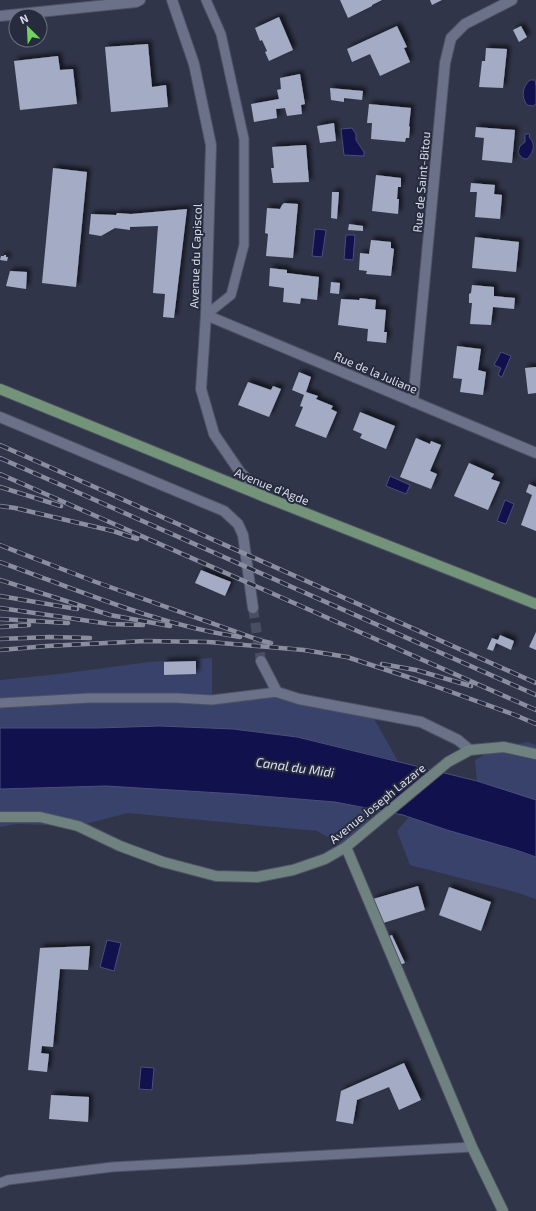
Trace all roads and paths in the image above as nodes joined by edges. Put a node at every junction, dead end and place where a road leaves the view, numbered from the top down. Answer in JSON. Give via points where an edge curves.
{"nodes":[{"id":1,"x":140,"y":0,"type":"edge"},
{"id":2,"x":172,"y":0,"type":"edge"},
{"id":3,"x":206,"y":0,"type":"edge"},
{"id":4,"x":512,"y":0,"type":"edge"},
{"id":5,"x":0,"y":16,"type":"edge"},
{"id":6,"x":206,"y":315,"type":"junction"},
{"id":7,"x":0,"y":389,"type":"edge"},
{"id":8,"x":413,"y":402,"type":"junction"},
{"id":9,"x":0,"y":417,"type":"edge"},
{"id":10,"x":536,"y":453,"type":"edge"},
{"id":11,"x":265,"y":497,"type":"junction"},
{"id":12,"x":536,"y":604,"type":"edge"},
{"id":13,"x":253,"y":608,"type":"tunnel mouth"},
{"id":14,"x":261,"y":661,"type":"tunnel mouth"},
{"id":15,"x":277,"y":692,"type":"junction"},
{"id":16,"x":0,"y":703,"type":"edge"},
{"id":17,"x":470,"y":750,"type":"junction"},
{"id":18,"x":536,"y":754,"type":"edge"},
{"id":19,"x":0,"y":817,"type":"edge"},
{"id":20,"x":346,"y":847,"type":"junction"},
{"id":21,"x":472,"y":1147,"type":"junction"},
{"id":22,"x":0,"y":1183,"type":"edge"},
{"id":23,"x":503,"y":1211,"type":"edge"}],
"edges":[{"from":1,"to":5,"type":"street"},
{"from":2,"to":6,"type":"street","name":"Avenue du Capiscol","via":[[194,64],[211,145]]},
{"from":3,"to":6,"type":"lane","via":[[221,34],[244,139],[244,245],[231,295]]},
{"from":4,"to":8,"type":"street","name":"Rue de Saint-Bitou","via":[[465,24],[451,38],[445,63]]},
{"from":6,"to":8,"type":"street","name":"Rue de la Juliane"},
{"from":6,"to":11,"type":"street","name":"Avenue du Capiscol","via":[[201,390],[214,434],[240,472]]},
{"from":7,"to":11,"type":"main road","name":"Avenue d'Agde"},
{"from":8,"to":10,"type":"street","name":"Rue de la Juliane"},
{"from":9,"to":13,"type":"street","via":[[224,511],[238,524],[243,535]]},
{"from":11,"to":12,"type":"main road","name":"Avenue d'Agde"},
{"from":14,"to":15,"type":"street"},
{"from":15,"to":16,"type":"lane","via":[[212,700],[89,698]]},
{"from":15,"to":17,"type":"street","via":[[299,699],[420,722],[458,740]]},
{"from":17,"to":18,"type":"main road","name":"Avenue Joseph Lazare","via":[[504,747]]},
{"from":17,"to":20,"type":"main road","name":"Avenue Joseph Lazare","via":[[448,762]]},
{"from":19,"to":20,"type":"main road","name":"Avenue Joseph Lazare","via":[[40,817],[78,826],[120,846],[163,862],[216,876],[257,877],[292,870],[325,860]]},
{"from":20,"to":21,"type":"main road"},
{"from":21,"to":22,"type":"lane","via":[[112,1167]]},
{"from":21,"to":23,"type":"main road"}]}
